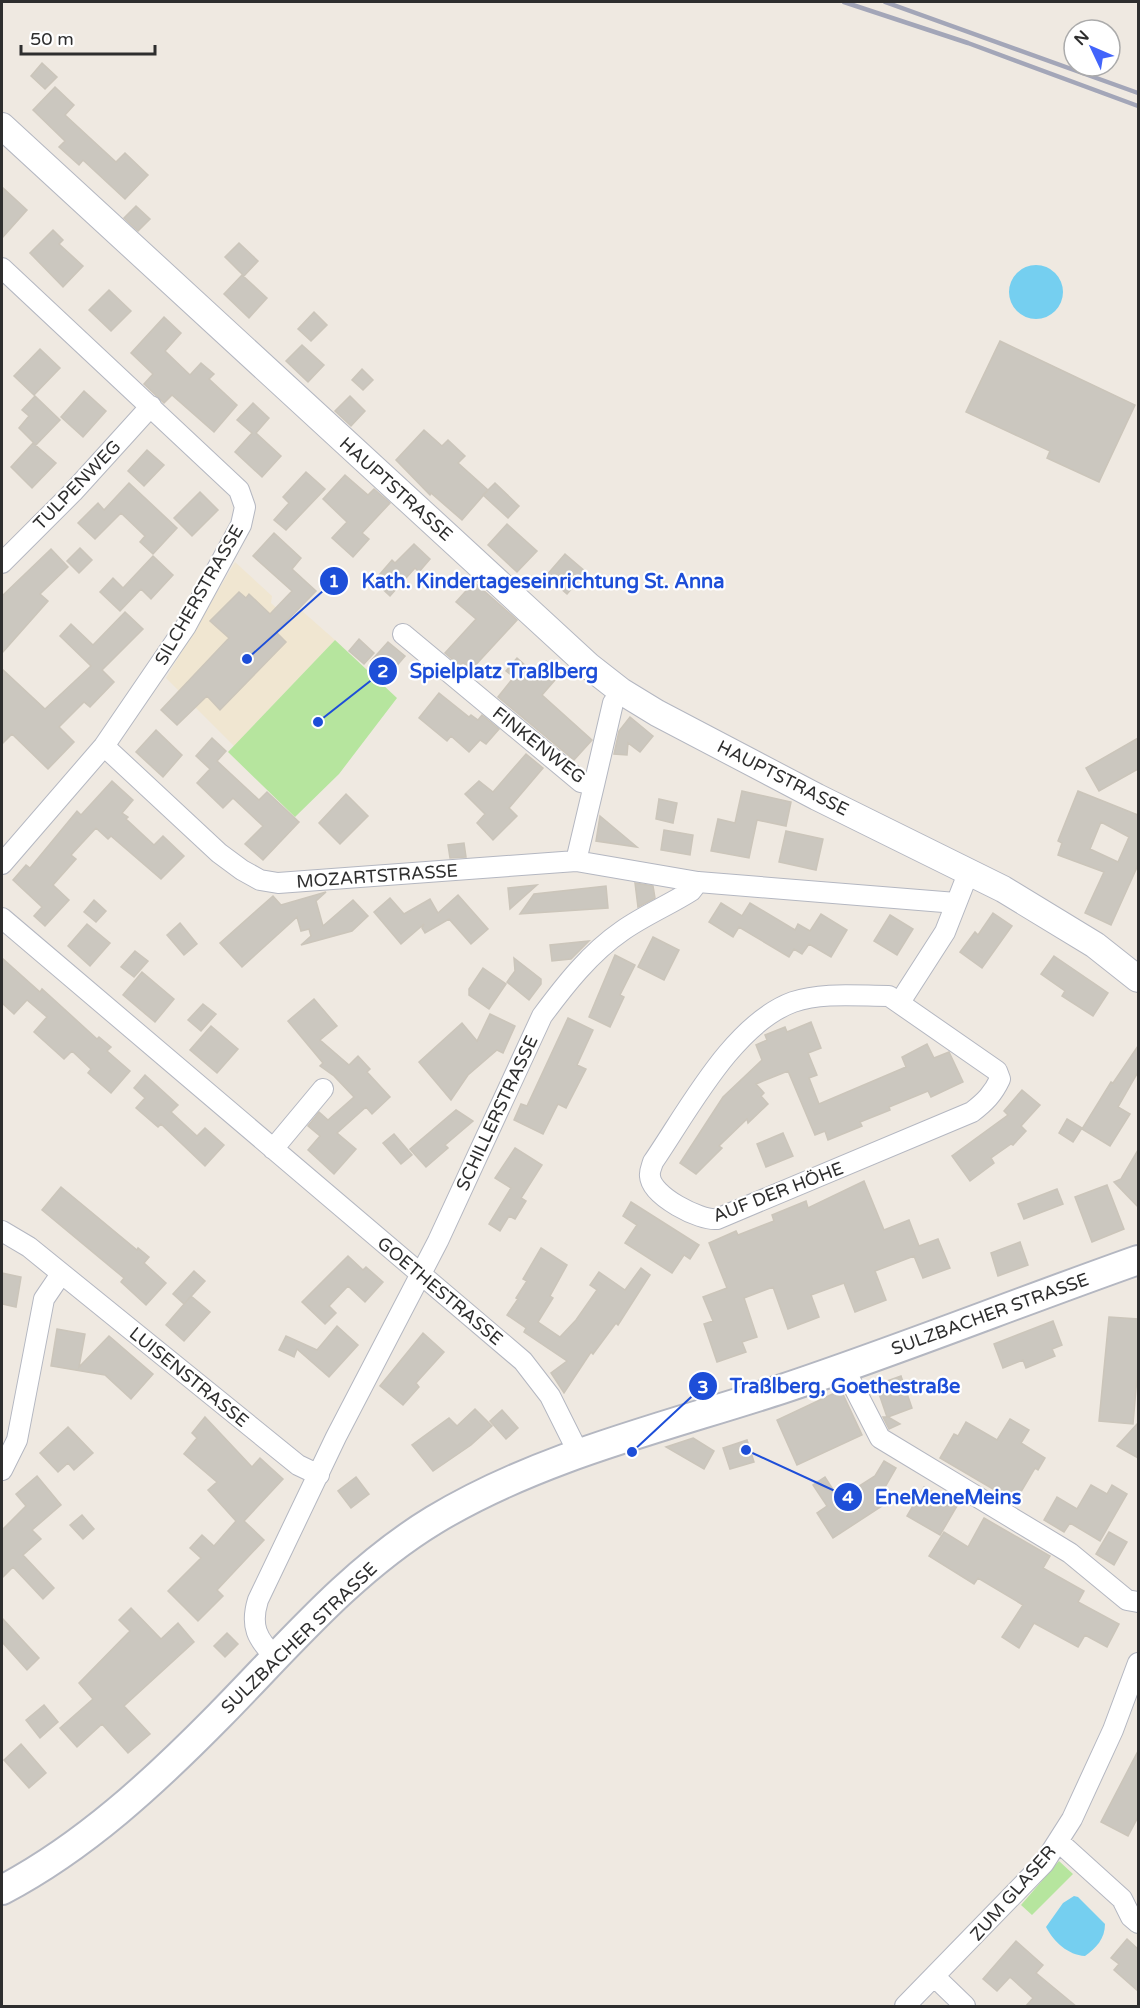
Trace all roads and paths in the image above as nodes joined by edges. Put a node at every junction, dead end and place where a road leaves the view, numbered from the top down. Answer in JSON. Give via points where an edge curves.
{"nodes":[{"id":1,"x":2,"y":126,"type":"edge"},
{"id":2,"x":2,"y":268,"type":"edge"},
{"id":3,"x":151,"y":406,"type":"junction"},
{"id":4,"x":2,"y":563,"type":"edge"},
{"id":5,"x":403,"y":634,"type":"dead end"},
{"id":6,"x":621,"y":691,"type":"junction"},
{"id":7,"x":104,"y":746,"type":"junction"},
{"id":8,"x":594,"y":785,"type":"junction"},
{"id":9,"x":576,"y":861,"type":"junction"},
{"id":10,"x":2,"y":864,"type":"edge"},
{"id":11,"x":969,"y":871,"type":"junction"},
{"id":12,"x":698,"y":882,"type":"junction"},
{"id":13,"x":956,"y":903,"type":"junction"},
{"id":14,"x":2,"y":918,"type":"edge"},
{"id":15,"x":1137,"y":976,"type":"edge"},
{"id":16,"x":900,"y":1002,"type":"junction"},
{"id":17,"x":323,"y":1089,"type":"dead end"},
{"id":18,"x":273,"y":1149,"type":"junction"},
{"id":19,"x":2,"y":1231,"type":"edge"},
{"id":20,"x":1138,"y":1260,"type":"edge"},
{"id":21,"x":61,"y":1274,"type":"junction"},
{"id":22,"x":420,"y":1274,"type":"junction"},
{"id":23,"x":844,"y":1368,"type":"junction"},
{"id":24,"x":579,"y":1454,"type":"junction"},
{"id":25,"x":2,"y":1470,"type":"edge"},
{"id":26,"x":319,"y":1475,"type":"junction"},
{"id":27,"x":1138,"y":1602,"type":"edge"},
{"id":28,"x":275,"y":1657,"type":"junction"},
{"id":29,"x":1138,"y":1663,"type":"edge"},
{"id":30,"x":1059,"y":1842,"type":"junction"},
{"id":31,"x":2,"y":1890,"type":"edge"},
{"id":32,"x":1138,"y":1923,"type":"edge"},
{"id":33,"x":936,"y":1978,"type":"junction"},
{"id":34,"x":905,"y":2007,"type":"edge"},
{"id":35,"x":965,"y":2007,"type":"edge"}],
"edges":[{"from":1,"to":6,"type":"street","name":"HAUPTSTRASSE","via":[[328,428]]},
{"from":2,"to":3,"type":"street","name":"SILCHERSTRASSE"},
{"from":3,"to":4,"type":"street","name":"TULPENWEG","via":[[74,492]]},
{"from":3,"to":7,"type":"street","name":"SILCHERSTRASSE","via":[[239,490],[245,507],[241,525],[186,626]]},
{"from":5,"to":8,"type":"street","name":"FINKENWEG","via":[[581,782]]},
{"from":6,"to":8,"type":"street","name":"FINKENWEG","via":[[614,703]]},
{"from":6,"to":11,"type":"street","name":"HAUPTSTRASSE","via":[[818,797]]},
{"from":7,"to":9,"type":"street","name":"MOZARTSTRASSE","via":[[219,853],[260,880],[278,883]]},
{"from":7,"to":10,"type":"street","name":"SILCHERSTRASSE"},
{"from":8,"to":9,"type":"street","name":"FINKENWEG"},
{"from":9,"to":12,"type":"street","name":"MOZARTSTRASSE"},
{"from":11,"to":13,"type":"street"},
{"from":11,"to":15,"type":"street","name":"HAUPTSTRASSE","via":[[1095,945]]},
{"from":12,"to":13,"type":"street"},
{"from":12,"to":22,"type":"street","name":"SCHILLERSTRASSE","via":[[691,891],[622,931],[581,968],[542,1016]]},
{"from":13,"to":16,"type":"street","via":[[945,932]]},
{"from":14,"to":18,"type":"street","name":"GOETHESTRASSE"},
{"from":16,"to":16,"type":"street","name":"AUF DER HÖHE","via":[[889,996],[823,997],[794,1002],[751,1026],[653,1162],[653,1185],[696,1216],[717,1219],[972,1112],[985,1103],[1000,1079],[997,1071]]},
{"from":17,"to":18,"type":"street"},
{"from":18,"to":22,"type":"street","name":"GOETHESTRASSE"},
{"from":19,"to":21,"type":"street","name":"LUISENSTRASSE"},
{"from":20,"to":23,"type":"main road","name":"SULZBACHER STRASSE"},
{"from":21,"to":25,"type":"street","via":[[44,1299],[17,1440]]},
{"from":21,"to":26,"type":"street","name":"LUISENSTRASSE","via":[[297,1465]]},
{"from":22,"to":24,"type":"street","name":"GOETHESTRASSE","via":[[524,1361],[550,1396]]},
{"from":22,"to":26,"type":"street","name":"SCHILLERSTRASSE"},
{"from":23,"to":24,"type":"main road","name":"SULZBACHER STRASSE"},
{"from":23,"to":27,"type":"street","via":[[880,1438],[1070,1553],[1127,1600]]},
{"from":24,"to":28,"type":"main road","name":"SULZBACHER STRASSE","via":[[436,1519],[349,1584]]},
{"from":26,"to":28,"type":"street","name":"SCHILLERSTRASSE","via":[[253,1615],[255,1633]]},
{"from":28,"to":31,"type":"main road","name":"SULZBACHER STRASSE","via":[[218,1718],[103,1823],[67,1851]]},
{"from":29,"to":30,"type":"street","name":"ZUM GLASER","via":[[1113,1730]]},
{"from":30,"to":32,"type":"street","via":[[1122,1899]]},
{"from":30,"to":33,"type":"street","name":"ZUM GLASER","via":[[1014,1897]]},
{"from":33,"to":34,"type":"street","name":"ZUM GLASER"},
{"from":33,"to":35,"type":"street"}]}
